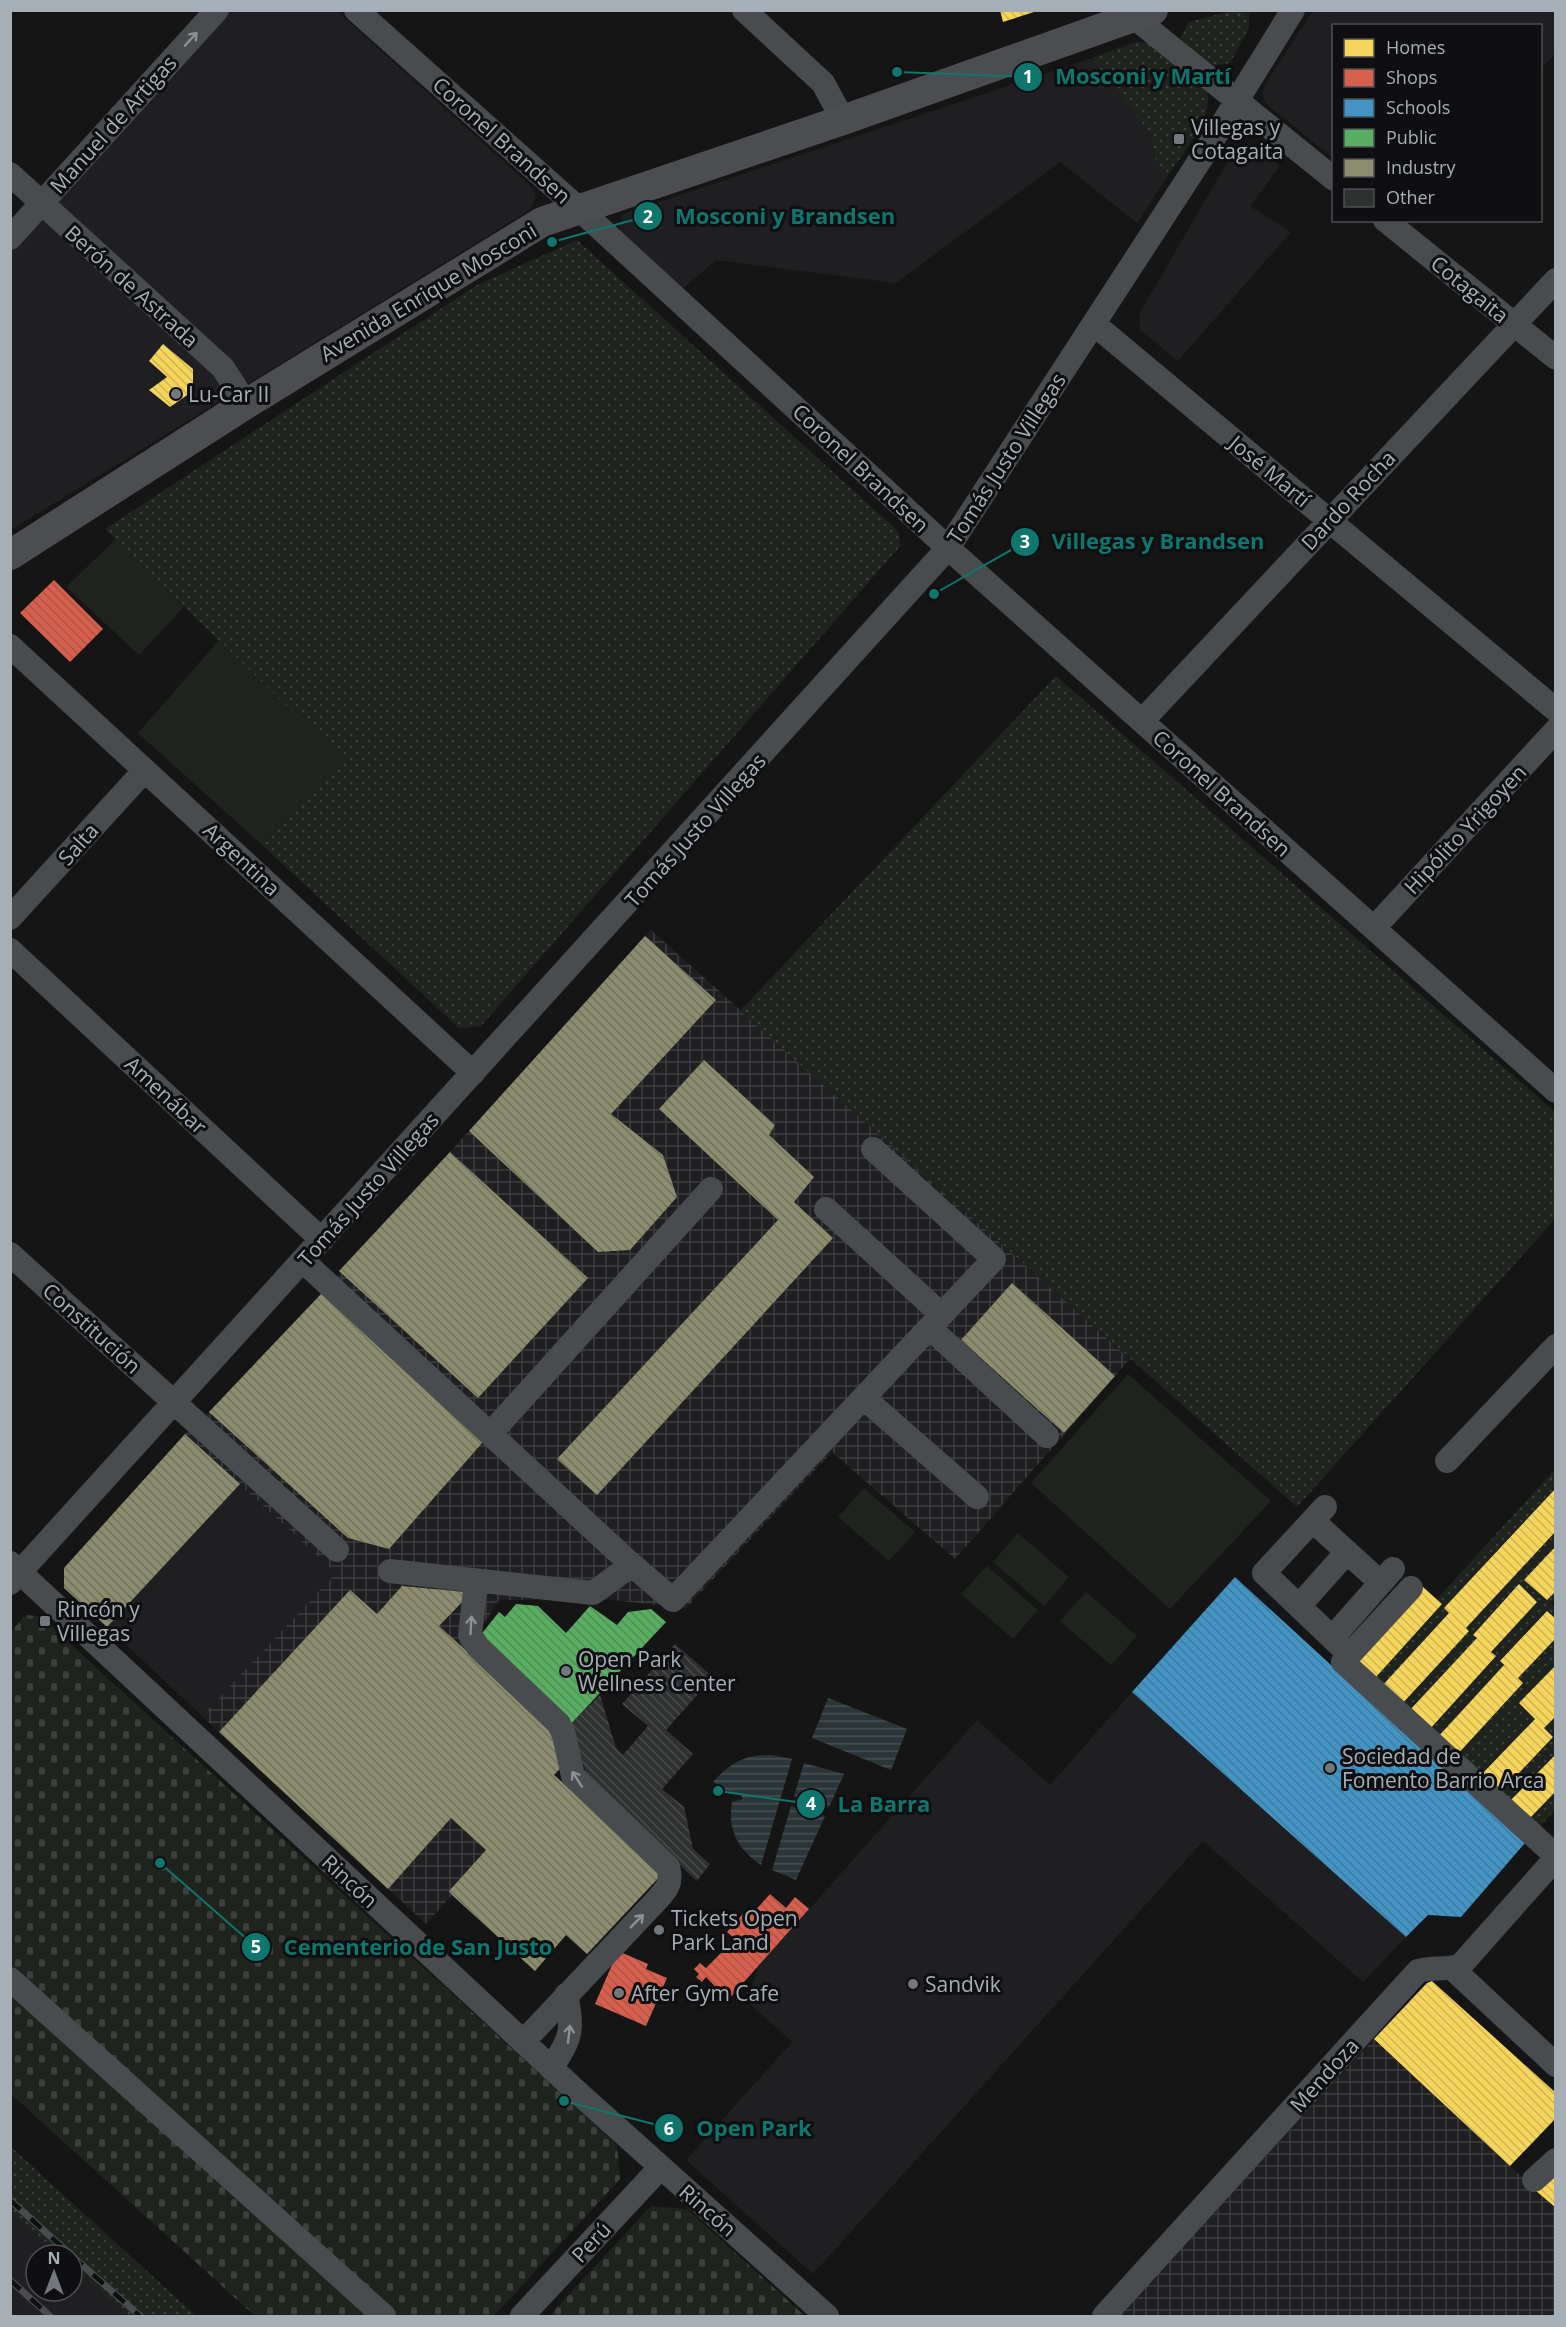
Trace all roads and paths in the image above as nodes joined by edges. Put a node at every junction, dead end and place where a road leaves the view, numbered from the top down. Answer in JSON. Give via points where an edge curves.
{"nodes":[{"id":1,"x":217,"y":10,"type":"edge"},
{"id":2,"x":356,"y":10,"type":"edge"},
{"id":3,"x":744,"y":10,"type":"edge"},
{"id":4,"x":1293,"y":10,"type":"edge"},
{"id":5,"x":1137,"y":13,"type":"edge"},
{"id":6,"x":1238,"y":101,"type":"junction"},
{"id":7,"x":843,"y":120,"type":"junction"},
{"id":8,"x":10,"y":174,"type":"edge"},
{"id":9,"x":1332,"y":176,"type":"edge"},
{"id":10,"x":42,"y":203,"type":"junction"},
{"id":11,"x":578,"y":208,"type":"junction"},
{"id":12,"x":1387,"y":222,"type":"edge"},
{"id":13,"x":10,"y":238,"type":"edge"},
{"id":14,"x":1556,"y":280,"type":"edge"},
{"id":15,"x":1094,"y":324,"type":"junction"},
{"id":16,"x":1514,"y":325,"type":"junction"},
{"id":17,"x":1556,"y":358,"type":"edge"},
{"id":18,"x":246,"y":404,"type":"junction"},
{"id":19,"x":1328,"y":520,"type":"junction"},
{"id":20,"x":948,"y":548,"type":"junction"},
{"id":21,"x":10,"y":555,"type":"edge"},
{"id":22,"x":10,"y":646,"type":"edge"},
{"id":23,"x":1556,"y":710,"type":"edge"},
{"id":24,"x":1142,"y":721,"type":"junction"},
{"id":25,"x":1556,"y":730,"type":"edge"},
{"id":26,"x":145,"y":770,"type":"junction"},
{"id":27,"x":10,"y":918,"type":"edge"},
{"id":28,"x":1374,"y":928,"type":"junction"},
{"id":29,"x":10,"y":950,"type":"edge"},
{"id":30,"x":473,"y":1073,"type":"junction"},
{"id":31,"x":1556,"y":1091,"type":"edge"},
{"id":32,"x":873,"y":1149,"type":"dead end"},
{"id":33,"x":711,"y":1189,"type":"dead end"},
{"id":34,"x":826,"y":1209,"type":"dead end"},
{"id":35,"x":322,"y":1240,"type":"junction"},
{"id":36,"x":10,"y":1254,"type":"edge"},
{"id":37,"x":303,"y":1261,"type":"junction"},
{"id":38,"x":936,"y":1321,"type":"junction"},
{"id":39,"x":1556,"y":1346,"type":"edge"},
{"id":40,"x":865,"y":1399,"type":"junction"},
{"id":41,"x":174,"y":1402,"type":"junction"},
{"id":42,"x":490,"y":1434,"type":"junction"},
{"id":43,"x":1047,"y":1436,"type":"dead end"},
{"id":44,"x":1447,"y":1461,"type":"dead end"},
{"id":45,"x":977,"y":1497,"type":"dead end"},
{"id":46,"x":337,"y":1550,"type":"dead end"},
{"id":47,"x":1347,"y":1552,"type":"junction"},
{"id":48,"x":632,"y":1565,"type":"junction"},
{"id":49,"x":390,"y":1570,"type":"dead end"},
{"id":50,"x":14,"y":1573,"type":"edge"},
{"id":51,"x":476,"y":1582,"type":"junction"},
{"id":52,"x":1411,"y":1588,"type":"dead end"},
{"id":53,"x":1299,"y":1606,"type":"junction"},
{"id":54,"x":1333,"y":1637,"type":"junction"},
{"id":55,"x":1350,"y":1654,"type":"junction"},
{"id":56,"x":1556,"y":1857,"type":"edge"},
{"id":57,"x":1453,"y":1969,"type":"junction"},
{"id":58,"x":10,"y":1979,"type":"edge"},
{"id":59,"x":566,"y":1995,"type":"junction"},
{"id":60,"x":523,"y":2042,"type":"junction"},
{"id":61,"x":1556,"y":2065,"type":"edge"},
{"id":62,"x":551,"y":2068,"type":"junction"},
{"id":63,"x":1556,"y":2160,"type":"edge"},
{"id":64,"x":660,"y":2168,"type":"junction"},
{"id":65,"x":1534,"y":2180,"type":"dead end"},
{"id":66,"x":384,"y":2316,"type":"edge"},
{"id":67,"x":522,"y":2316,"type":"edge"},
{"id":68,"x":827,"y":2316,"type":"edge"},
{"id":69,"x":1104,"y":2316,"type":"edge"}],
"edges":[{"from":10,"to":1,"type":"street","name":"Manuel de Artigas","one_way":true},
{"from":2,"to":11,"type":"street","name":"Coronel Brandsen"},
{"from":3,"to":7,"type":"street","via":[[823,83]]},
{"from":4,"to":6,"type":"street","name":"Tomás Justo Villegas"},
{"from":5,"to":6,"type":"street"},
{"from":5,"to":7,"type":"main road","name":"Avenida Enrique Mosconi"},
{"from":6,"to":9,"type":"street"},
{"from":6,"to":15,"type":"street","name":"Tomás Justo Villegas"},
{"from":7,"to":11,"type":"main road","name":"Avenida Enrique Mosconi"},
{"from":8,"to":10,"type":"street","name":"Berón de Astrada"},
{"from":10,"to":13,"type":"street","name":"Manuel de Artigas"},
{"from":10,"to":18,"type":"street","name":"Berón de Astrada","via":[[223,368]]},
{"from":11,"to":18,"type":"main road","name":"Avenida Enrique Mosconi","via":[[507,242]]},
{"from":11,"to":20,"type":"street","name":"Coronel Brandsen"},
{"from":12,"to":16,"type":"street","name":"Cotagaita"},
{"from":14,"to":16,"type":"street","name":"Dardo Rocha"},
{"from":15,"to":19,"type":"street","name":"José Martí"},
{"from":15,"to":20,"type":"street","name":"Tomás Justo Villegas"},
{"from":16,"to":17,"type":"street","name":"Cotagaita"},
{"from":16,"to":19,"type":"street","name":"Dardo Rocha"},
{"from":18,"to":21,"type":"main road","name":"Avenida Enrique Mosconi"},
{"from":19,"to":23,"type":"street","name":"José Martí"},
{"from":19,"to":24,"type":"street","name":"Dardo Rocha"},
{"from":20,"to":24,"type":"street","name":"Coronel Brandsen"},
{"from":20,"to":30,"type":"street","name":"Tomás Justo Villegas"},
{"from":22,"to":26,"type":"street","name":"Argentina"},
{"from":24,"to":28,"type":"street","name":"Coronel Brandsen"},
{"from":25,"to":28,"type":"street","name":"Hipólito Yrigoyen"},
{"from":26,"to":27,"type":"street","name":"Salta"},
{"from":26,"to":30,"type":"street","name":"Argentina"},
{"from":28,"to":31,"type":"street","name":"Coronel Brandsen"},
{"from":29,"to":35,"type":"street","name":"Amenábar"},
{"from":30,"to":35,"type":"street","name":"Tomás Justo Villegas"},
{"from":32,"to":38,"type":"street","via":[[994,1259]]},
{"from":33,"to":42,"type":"street"},
{"from":34,"to":38,"type":"street"},
{"from":35,"to":37,"type":"street","name":"Tomás Justo Villegas"},
{"from":36,"to":41,"type":"street","name":"Constitución"},
{"from":37,"to":41,"type":"street","name":"Tomás Justo Villegas"},
{"from":37,"to":42,"type":"street"},
{"from":38,"to":40,"type":"street"},
{"from":38,"to":43,"type":"street"},
{"from":39,"to":44,"type":"street"},
{"from":40,"to":45,"type":"street"},
{"from":40,"to":48,"type":"street","via":[[673,1600]]},
{"from":41,"to":46,"type":"street","name":"Constitución"},
{"from":41,"to":50,"type":"street","name":"Tomás Justo Villegas"},
{"from":42,"to":48,"type":"street"},
{"from":47,"to":53,"type":"street"},
{"from":47,"to":53,"type":"street","via":[[1319,1514],[1264,1573]]},
{"from":47,"to":54,"type":"street","via":[[1387,1576]]},
{"from":48,"to":51,"type":"street","via":[[593,1593]]},
{"from":49,"to":51,"type":"street"},
{"from":50,"to":60,"type":"street","name":"Rincón"},
{"from":59,"to":51,"type":"street","one_way":true,"via":[[669,1886],[671,1877],[668,1867],[573,1776],[559,1724],[470,1635]]},
{"from":52,"to":55,"type":"street"},
{"from":53,"to":54,"type":"street"},
{"from":54,"to":55,"type":"street"},
{"from":55,"to":56,"type":"street","via":[[1343,1662]]},
{"from":56,"to":57,"type":"street","via":[[1468,1958]]},
{"from":57,"to":61,"type":"street"},
{"from":57,"to":69,"type":"street","name":"Mendoza","via":[[1419,1971]]},
{"from":58,"to":66,"type":"street"},
{"from":59,"to":60,"type":"street"},
{"from":62,"to":59,"type":"street","one_way":true,"via":[[568,2043],[571,2016]]},
{"from":60,"to":62,"type":"street","name":"Rincón"},
{"from":62,"to":64,"type":"street","name":"Rincón"},
{"from":63,"to":65,"type":"street"},
{"from":64,"to":67,"type":"street","name":"Perú"},
{"from":64,"to":68,"type":"street","name":"Rincón"}]}
